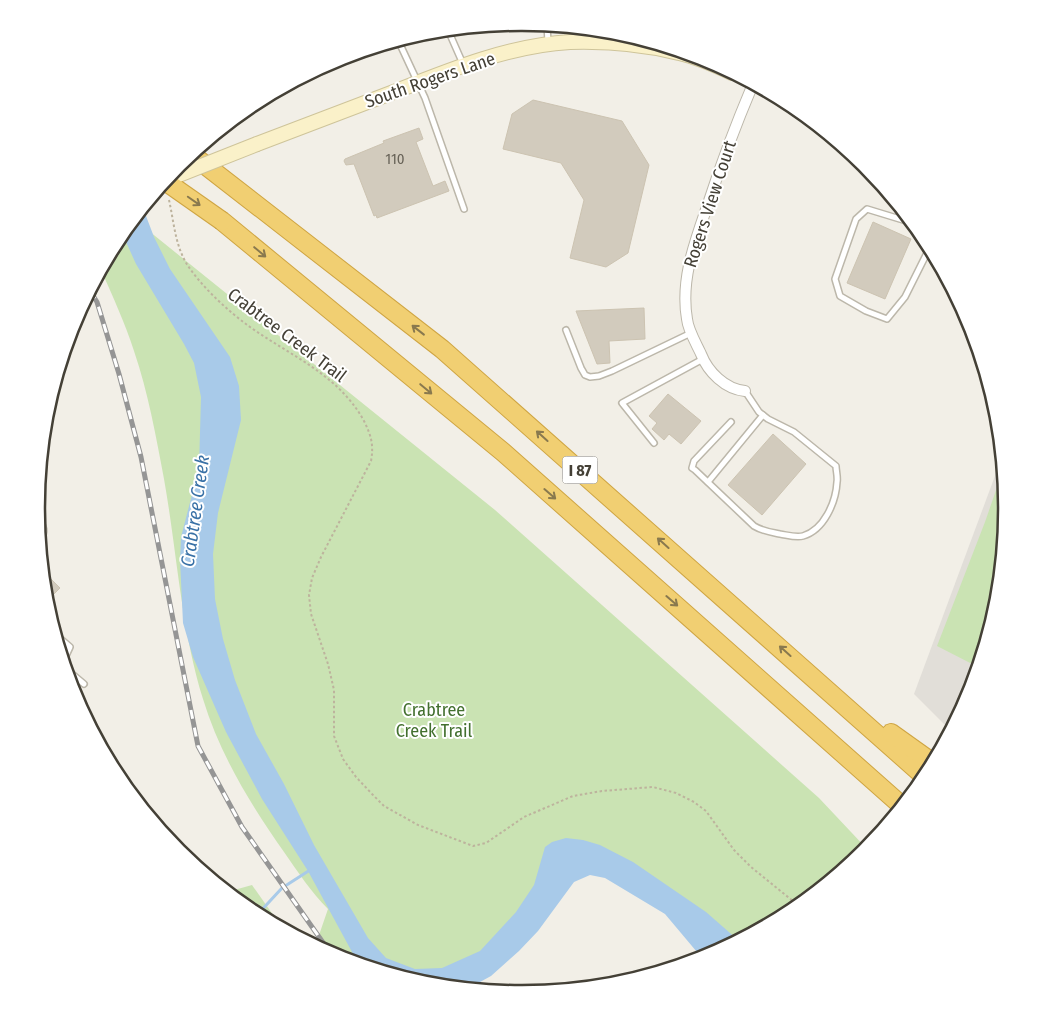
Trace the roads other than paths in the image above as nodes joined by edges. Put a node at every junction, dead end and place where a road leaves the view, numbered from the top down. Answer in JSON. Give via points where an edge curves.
{"nodes":[{"id":1,"x":548,"y":32,"type":"edge"},
{"id":2,"x":451,"y":36,"type":"edge"},
{"id":3,"x":549,"y":45,"type":"junction"},
{"id":4,"x":401,"y":46,"type":"edge"},
{"id":5,"x":642,"y":46,"type":"edge"},
{"id":6,"x":463,"y":65,"type":"junction"},
{"id":7,"x":418,"y":82,"type":"junction"},
{"id":8,"x":751,"y":90,"type":"edge"},
{"id":9,"x":197,"y":159,"type":"edge"},
{"id":10,"x":182,"y":173,"type":"edge"},
{"id":11,"x":172,"y":185,"type":"edge"},
{"id":12,"x":464,"y":209,"type":"dead end"},
{"id":13,"x":901,"y":219,"type":"edge"},
{"id":14,"x":926,"y":256,"type":"edge"},
{"id":15,"x":566,"y":330,"type":"dead end"},
{"id":16,"x":692,"y":333,"type":"junction"},
{"id":17,"x":703,"y":359,"type":"junction"},
{"id":18,"x":745,"y":391,"type":"joint"},
{"id":19,"x":763,"y":415,"type":"junction"},
{"id":20,"x":731,"y":422,"type":"dead end"},
{"id":21,"x":654,"y":443,"type":"dead end"},
{"id":22,"x":708,"y":482,"type":"junction"},
{"id":23,"x":64,"y":642,"type":"edge"},
{"id":24,"x":67,"y":652,"type":"edge"},
{"id":25,"x":808,"y":672,"type":"junction"},
{"id":26,"x":76,"y":677,"type":"edge"},
{"id":27,"x":84,"y":684,"type":"dead end"},
{"id":28,"x":766,"y":684,"type":"junction"},
{"id":29,"x":926,"y":759,"type":"edge"},
{"id":30,"x":919,"y":771,"type":"edge"},
{"id":31,"x":897,"y":802,"type":"edge"},
{"id":32,"x":890,"y":809,"type":"edge"}],
"edges":[{"from":1,"to":3,"type":"lane"},
{"from":2,"to":6,"type":"lane"},
{"from":3,"to":5,"type":"street","name":"South Rogers Lane","via":[[569,42]]},
{"from":3,"to":6,"type":"street","name":"South Rogers Lane"},
{"from":4,"to":7,"type":"lane"},
{"from":6,"to":7,"type":"street","name":"South Rogers Lane"},
{"from":7,"to":10,"type":"street","name":"South Rogers Lane","bridge":true},
{"from":7,"to":12,"type":"lane"},
{"from":8,"to":16,"type":"street","name":"Rogers View Court","via":[[692,252],[685,285],[687,320]]},
{"from":25,"to":9,"type":"highway","number":"I 87","one_way":true,"via":[[442,349]]},
{"from":11,"to":28,"type":"highway","number":"I 87","one_way":true,"bridge":true,"via":[[222,221],[503,452]]},
{"from":13,"to":14,"type":"lane","via":[[867,209],[856,219],[835,280],[840,296],[887,319],[905,297]]},
{"from":15,"to":16,"type":"lane","via":[[581,368],[590,377],[612,371]]},
{"from":16,"to":17,"type":"street","name":"Rogers View Court"},
{"from":17,"to":18,"type":"street","name":"Rogers View Court","via":[[721,382],[734,390]]},
{"from":17,"to":21,"type":"lane","via":[[622,403]]},
{"from":18,"to":19,"type":"lane"},
{"from":19,"to":22,"type":"lane"},
{"from":19,"to":22,"type":"lane","via":[[794,432],[836,466],[834,497],[819,527],[803,536],[762,530]]},
{"from":20,"to":22,"type":"lane","via":[[694,461],[692,468]]},
{"from":23,"to":24,"type":"lane","via":[[70,647]]},
{"from":25,"to":29,"type":"highway"},
{"from":25,"to":30,"type":"highway","number":"I 87"},
{"from":26,"to":27,"type":"lane"},
{"from":28,"to":31,"type":"highway","number":"I 87"},
{"from":28,"to":32,"type":"highway"}]}
